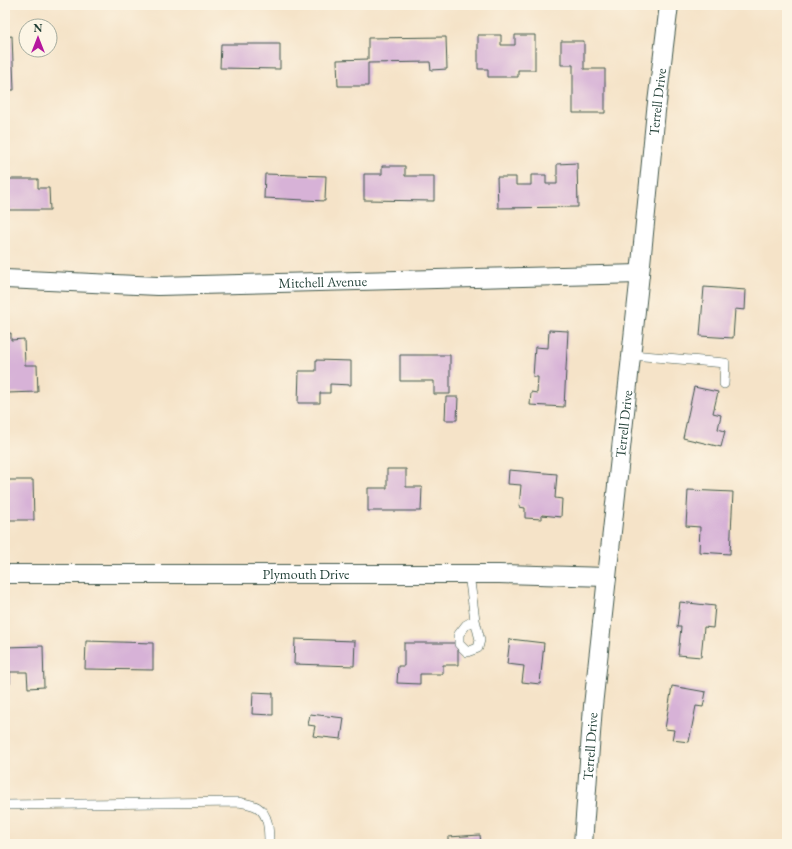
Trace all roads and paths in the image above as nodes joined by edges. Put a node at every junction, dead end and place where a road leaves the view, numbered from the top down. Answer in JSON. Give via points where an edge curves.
{"nodes":[{"id":1,"x":669,"y":5,"type":"edge"},
{"id":2,"x":640,"y":274,"type":"junction"},
{"id":3,"x":5,"y":279,"type":"edge"},
{"id":4,"x":632,"y":355,"type":"junction"},
{"id":5,"x":724,"y":384,"type":"dead end"},
{"id":6,"x":5,"y":574,"type":"edge"},
{"id":7,"x":469,"y":574,"type":"junction"},
{"id":8,"x":607,"y":577,"type":"junction"},
{"id":9,"x":475,"y":620,"type":"dead end"},
{"id":10,"x":5,"y":805,"type":"edge"},
{"id":11,"x":269,"y":844,"type":"edge"},
{"id":12,"x":583,"y":844,"type":"edge"}],
"edges":[{"from":1,"to":2,"type":"street","name":"Terrell Drive"},
{"from":2,"to":3,"type":"street","name":"Mitchell Avenue","via":[[158,286]]},
{"from":2,"to":4,"type":"street","name":"Terrell Drive"},
{"from":4,"to":5,"type":"lane","via":[[725,363]]},
{"from":4,"to":8,"type":"street","name":"Terrell Drive"},
{"from":6,"to":7,"type":"street","name":"Plymouth Drive"},
{"from":7,"to":8,"type":"street","name":"Plymouth Drive"},
{"from":7,"to":9,"type":"lane"},
{"from":8,"to":12,"type":"street","name":"Terrell Drive","via":[[593,706]]},
{"from":10,"to":11,"type":"lane","via":[[238,802],[256,806],[265,816],[270,831]]}]}
